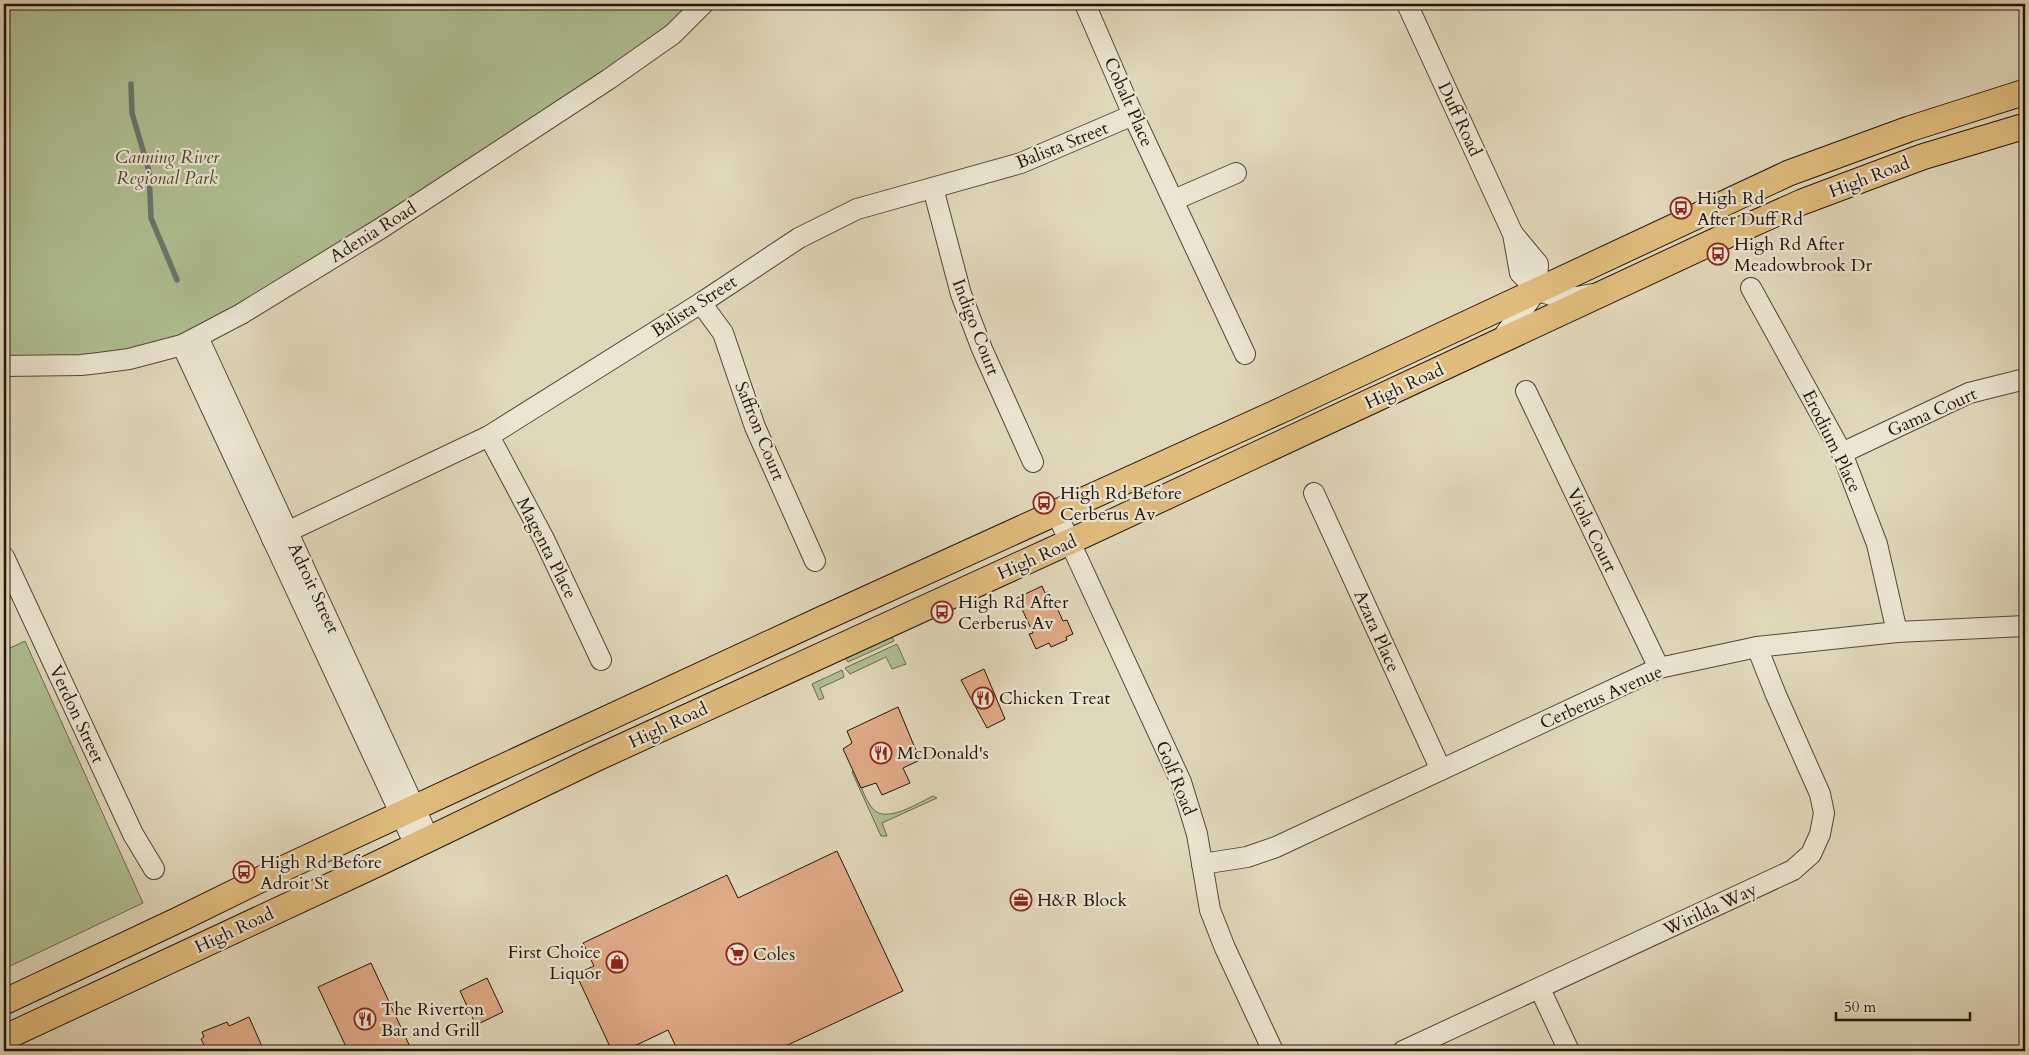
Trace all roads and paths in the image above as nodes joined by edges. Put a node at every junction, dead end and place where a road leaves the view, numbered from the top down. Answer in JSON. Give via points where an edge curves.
{"nodes":[{"id":1,"x":703,"y":4,"type":"edge"},
{"id":2,"x":1085,"y":4,"type":"edge"},
{"id":3,"x":1407,"y":4,"type":"edge"},
{"id":4,"x":2025,"y":92,"type":"edge"},
{"id":5,"x":1134,"y":115,"type":"junction"},
{"id":6,"x":2025,"y":126,"type":"edge"},
{"id":7,"x":1236,"y":173,"type":"dead end"},
{"id":8,"x":933,"y":188,"type":"junction"},
{"id":9,"x":1174,"y":200,"type":"junction"},
{"id":10,"x":1751,"y":288,"type":"dead end"},
{"id":11,"x":1537,"y":290,"type":"junction"},
{"id":12,"x":1607,"y":292,"type":"junction"},
{"id":13,"x":701,"y":303,"type":"junction"},
{"id":14,"x":190,"y":341,"type":"junction"},
{"id":15,"x":1500,"y":341,"type":"junction"},
{"id":16,"x":1245,"y":354,"type":"dead end"},
{"id":17,"x":4,"y":366,"type":"edge"},
{"id":18,"x":2025,"y":379,"type":"edge"},
{"id":19,"x":1526,"y":391,"type":"dead end"},
{"id":20,"x":490,"y":436,"type":"junction"},
{"id":21,"x":1842,"y":453,"type":"junction"},
{"id":22,"x":1033,"y":462,"type":"dead end"},
{"id":23,"x":1314,"y":492,"type":"dead end"},
{"id":24,"x":1056,"y":512,"type":"junction"},
{"id":25,"x":280,"y":535,"type":"junction"},
{"id":26,"x":1069,"y":542,"type":"junction"},
{"id":27,"x":4,"y":557,"type":"edge"},
{"id":28,"x":815,"y":561,"type":"dead end"},
{"id":29,"x":2025,"y":626,"type":"edge"},
{"id":30,"x":1897,"y":632,"type":"junction"},
{"id":31,"x":1757,"y":647,"type":"junction"},
{"id":32,"x":601,"y":660,"type":"dead end"},
{"id":33,"x":1659,"y":668,"type":"junction"},
{"id":34,"x":1441,"y":770,"type":"junction"},
{"id":35,"x":408,"y":810,"type":"junction"},
{"id":36,"x":422,"y":842,"type":"junction"},
{"id":37,"x":1202,"y":864,"type":"junction"},
{"id":38,"x":154,"y":869,"type":"dead end"},
{"id":39,"x":1540,"y":988,"type":"junction"},
{"id":40,"x":4,"y":1002,"type":"edge"},
{"id":41,"x":4,"y":1038,"type":"edge"},
{"id":42,"x":1273,"y":1051,"type":"edge"},
{"id":43,"x":1403,"y":1051,"type":"edge"},
{"id":44,"x":1569,"y":1051,"type":"edge"}],
"edges":[{"from":1,"to":14,"type":"street","name":"Adenia Road","via":[[673,34],[609,79],[383,227],[242,314]]},
{"from":2,"to":5,"type":"street","name":"Cobalt Place"},
{"from":3,"to":11,"type":"street","name":"Duff Road","via":[[1513,234],[1538,264]]},
{"from":4,"to":11,"type":"main road","name":"High Road","via":[[1900,132],[1789,173]]},
{"from":5,"to":8,"type":"street","name":"Balista Street","via":[[1021,163]]},
{"from":5,"to":9,"type":"street","name":"Cobalt Place"},
{"from":6,"to":12,"type":"main road","name":"High Road","via":[[1922,157],[1802,202]]},
{"from":7,"to":9,"type":"street"},
{"from":8,"to":13,"type":"street","name":"Balista Street","via":[[857,209],[799,238]]},
{"from":8,"to":22,"type":"street","name":"Indigo Court","via":[[961,294]]},
{"from":9,"to":16,"type":"street","name":"Cobalt Place"},
{"from":10,"to":21,"type":"street","name":"Erodium Place"},
{"from":11,"to":12,"type":"street","via":[[1576,297]]},
{"from":11,"to":15,"type":"street"},
{"from":11,"to":24,"type":"main road","name":"High Road"},
{"from":12,"to":15,"type":"main road","name":"High Road"},
{"from":13,"to":20,"type":"street","name":"Balista Street"},
{"from":13,"to":28,"type":"street","name":"Saffron Court","via":[[723,333],[755,427]]},
{"from":14,"to":17,"type":"street","name":"Adenia Road","via":[[137,358],[81,365]]},
{"from":14,"to":25,"type":"street","name":"Adroit Street"},
{"from":15,"to":26,"type":"main road","name":"High Road"},
{"from":18,"to":21,"type":"street","name":"Gama Court","via":[[1969,393]]},
{"from":19,"to":33,"type":"street","name":"Viola Court"},
{"from":20,"to":25,"type":"street","name":"Balista Street"},
{"from":20,"to":32,"type":"street","name":"Magenta Place","via":[[544,539]]},
{"from":21,"to":30,"type":"street","name":"Erodium Place","via":[[1877,544]]},
{"from":23,"to":34,"type":"street","name":"Azara Place"},
{"from":24,"to":26,"type":"street","name":"Golf Road"},
{"from":24,"to":35,"type":"main road","name":"High Road"},
{"from":25,"to":35,"type":"street","name":"Adroit Street"},
{"from":26,"to":36,"type":"main road","name":"High Road"},
{"from":26,"to":37,"type":"street","name":"Golf Road","via":[[1181,782],[1197,834]]},
{"from":27,"to":38,"type":"street","name":"Verdon Street","via":[[133,834]]},
{"from":29,"to":30,"type":"street","name":"Cerberus Avenue"},
{"from":30,"to":31,"type":"street","name":"Cerberus Avenue"},
{"from":31,"to":33,"type":"street","name":"Cerberus Avenue"},
{"from":31,"to":39,"type":"street","name":"Wirilda Way","via":[[1820,794],[1824,813],[1820,834],[1811,854],[1793,870]]},
{"from":33,"to":34,"type":"street","name":"Cerberus Avenue"},
{"from":34,"to":37,"type":"street","name":"Cerberus Avenue","via":[[1276,847],[1247,857]]},
{"from":35,"to":36,"type":"street","name":"Adroit Street"},
{"from":35,"to":40,"type":"main road","name":"High Road"},
{"from":36,"to":41,"type":"main road","name":"High Road"},
{"from":37,"to":42,"type":"street","name":"Golf Road","via":[[1210,910]]},
{"from":39,"to":43,"type":"street","name":"Wirilda Way"},
{"from":39,"to":44,"type":"street"}]}
